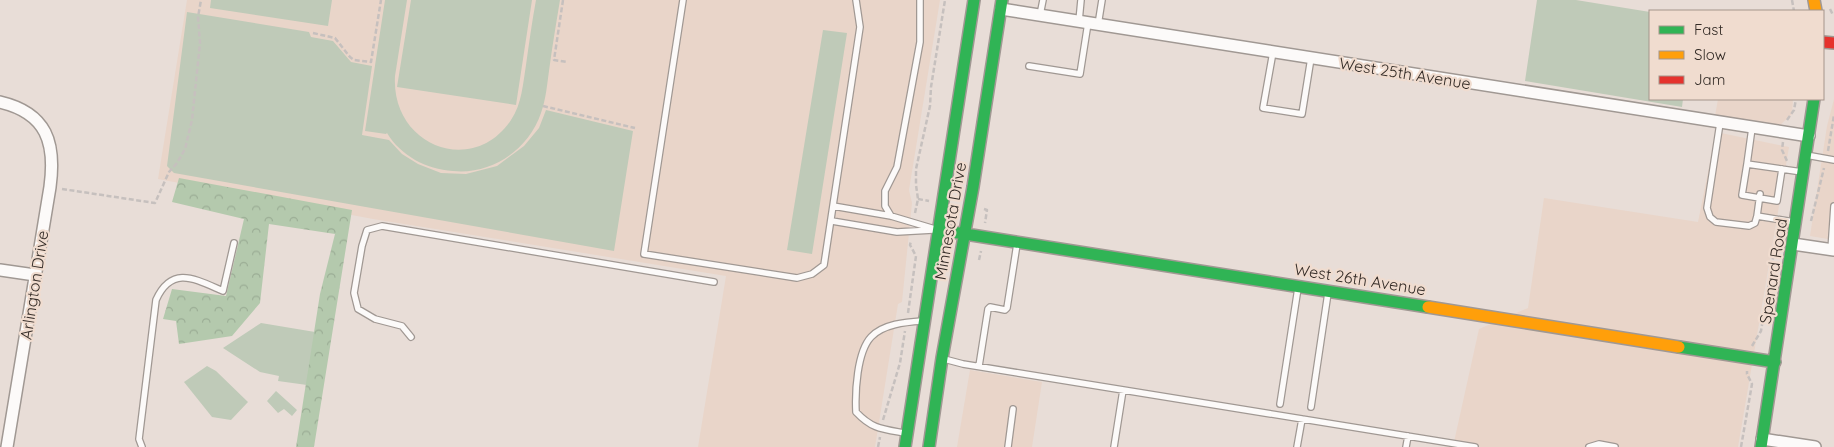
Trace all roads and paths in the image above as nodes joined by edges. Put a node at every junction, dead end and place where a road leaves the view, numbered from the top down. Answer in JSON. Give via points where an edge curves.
{"nodes":[{"id":1,"x":201,"y":0,"type":"edge"},
{"id":2,"x":381,"y":0,"type":"edge"},
{"id":3,"x":563,"y":0,"type":"edge"},
{"id":4,"x":683,"y":0,"type":"edge"},
{"id":5,"x":856,"y":0,"type":"edge"},
{"id":6,"x":920,"y":0,"type":"edge"},
{"id":7,"x":945,"y":0,"type":"edge"},
{"id":8,"x":974,"y":0,"type":"edge"},
{"id":9,"x":1043,"y":0,"type":"edge"},
{"id":10,"x":1081,"y":0,"type":"edge"},
{"id":11,"x":1102,"y":0,"type":"edge"},
{"id":12,"x":1002,"y":5,"type":"edge"},
{"id":13,"x":1040,"y":15,"type":"junction"},
{"id":14,"x":1088,"y":23,"type":"junction"},
{"id":15,"x":313,"y":33,"type":"dead end"},
{"id":16,"x":1272,"y":52,"type":"junction"},
{"id":17,"x":1311,"y":58,"type":"junction"},
{"id":18,"x":567,"y":62,"type":"dead end"},
{"id":19,"x":1029,"y":66,"type":"dead end"},
{"id":20,"x":1796,"y":100,"type":"edge"},
{"id":21,"x":1814,"y":100,"type":"edge"},
{"id":22,"x":0,"y":102,"type":"edge"},
{"id":23,"x":543,"y":106,"type":"dead end"},
{"id":24,"x":1834,"y":116,"type":"edge"},
{"id":25,"x":1720,"y":123,"type":"junction"},
{"id":26,"x":635,"y":128,"type":"dead end"},
{"id":27,"x":1752,"y":128,"type":"junction"},
{"id":28,"x":1785,"y":132,"type":"junction"},
{"id":29,"x":1809,"y":136,"type":"junction"},
{"id":30,"x":1806,"y":155,"type":"junction"},
{"id":31,"x":1827,"y":158,"type":"junction"},
{"id":32,"x":1834,"y":160,"type":"edge"},
{"id":33,"x":1747,"y":164,"type":"junction"},
{"id":34,"x":1764,"y":167,"type":"junction"},
{"id":35,"x":1784,"y":170,"type":"junction"},
{"id":36,"x":1803,"y":172,"type":"junction"},
{"id":37,"x":1763,"y":175,"type":"dead end"},
{"id":38,"x":50,"y":187,"type":"junction"},
{"id":39,"x":1760,"y":196,"type":"junction"},
{"id":40,"x":834,"y":206,"type":"junction"},
{"id":41,"x":1834,"y":206,"type":"edge"},
{"id":42,"x":916,"y":211,"type":"dead end"},
{"id":43,"x":891,"y":216,"type":"junction"},
{"id":44,"x":1757,"y":216,"type":"junction"},
{"id":45,"x":1780,"y":219,"type":"junction"},
{"id":46,"x":832,"y":221,"type":"junction"},
{"id":47,"x":1796,"y":222,"type":"junction"},
{"id":48,"x":1810,"y":226,"type":"dead end"},
{"id":49,"x":940,"y":230,"type":"junction"},
{"id":50,"x":965,"y":234,"type":"junction"},
{"id":51,"x":1017,"y":242,"type":"junction"},
{"id":52,"x":234,"y":243,"type":"dead end"},
{"id":53,"x":1793,"y":244,"type":"junction"},
{"id":54,"x":910,"y":245,"type":"dead end"},
{"id":55,"x":1833,"y":250,"type":"edge"},
{"id":56,"x":0,"y":270,"type":"edge"},
{"id":57,"x":35,"y":275,"type":"junction"},
{"id":58,"x":714,"y":282,"type":"dead end"},
{"id":59,"x":1298,"y":286,"type":"junction"},
{"id":60,"x":1328,"y":291,"type":"junction"},
{"id":61,"x":925,"y":321,"type":"junction"},
{"id":62,"x":906,"y":322,"type":"junction"},
{"id":63,"x":411,"y":337,"type":"dead end"},
{"id":64,"x":942,"y":358,"type":"junction"},
{"id":65,"x":1750,"y":358,"type":"junction"},
{"id":66,"x":1775,"y":362,"type":"junction"},
{"id":67,"x":979,"y":366,"type":"junction"},
{"id":68,"x":1123,"y":390,"type":"junction"},
{"id":69,"x":1280,"y":404,"type":"dead end"},
{"id":70,"x":1311,"y":407,"type":"dead end"},
{"id":71,"x":1013,"y":410,"type":"dead end"},
{"id":72,"x":1302,"y":419,"type":"junction"},
{"id":73,"x":881,"y":429,"type":"junction"},
{"id":74,"x":908,"y":434,"type":"junction"},
{"id":75,"x":1408,"y":436,"type":"junction"},
{"id":76,"x":1762,"y":443,"type":"edge"},
{"id":77,"x":5,"y":446,"type":"edge"},
{"id":78,"x":142,"y":447,"type":"edge"},
{"id":79,"x":878,"y":447,"type":"edge"},
{"id":80,"x":905,"y":447,"type":"edge"},
{"id":81,"x":929,"y":447,"type":"edge"},
{"id":82,"x":1008,"y":447,"type":"edge"},
{"id":83,"x":1114,"y":447,"type":"edge"},
{"id":84,"x":1297,"y":447,"type":"edge"},
{"id":85,"x":1406,"y":447,"type":"edge"},
{"id":86,"x":1474,"y":447,"type":"edge"},
{"id":87,"x":1589,"y":447,"type":"edge"},
{"id":88,"x":1615,"y":447,"type":"edge"},
{"id":89,"x":1741,"y":447,"type":"edge"},
{"id":90,"x":1815,"y":447,"type":"edge"}],
"edges":[{"from":1,"to":38,"type":"path","via":[[192,120],[184,149],[155,203]]},
{"from":2,"to":15,"type":"path","via":[[371,62],[354,60],[335,38]]},
{"from":3,"to":18,"type":"path","via":[[554,60]]},
{"from":4,"to":46,"type":"lane","via":[[644,254],[797,278],[812,274],[824,265]]},
{"from":5,"to":40,"type":"lane","via":[[860,27]]},
{"from":6,"to":43,"type":"lane","via":[[919,50],[897,167],[885,191],[885,206]]},
{"from":7,"to":42,"type":"path","via":[[930,87],[930,106],[916,169]]},
{"from":8,"to":49,"type":"main road","name":"Minnesota Drive"},
{"from":9,"to":13,"type":"lane"},
{"from":10,"to":14,"type":"lane"},
{"from":11,"to":14,"type":"lane"},
{"from":12,"to":13,"type":"street","name":"West 25th Avenue"},
{"from":12,"to":50,"type":"main road","name":"Minnesota Drive"},
{"from":13,"to":14,"type":"street","name":"West 25th Avenue"},
{"from":14,"to":16,"type":"street","name":"West 25th Avenue"},
{"from":14,"to":19,"type":"lane","via":[[1080,74]]},
{"from":16,"to":17,"type":"street","name":"West 25th Avenue"},
{"from":16,"to":17,"type":"lane","via":[[1263,108],[1302,114]]},
{"from":17,"to":25,"type":"street","name":"West 25th Avenue"},
{"from":20,"to":28,"type":"path"},
{"from":21,"to":29,"type":"main road","name":"Spenard Road"},
{"from":22,"to":38,"type":"street","name":"Arlington Drive","via":[[26,111],[41,125],[53,157]]},
{"from":23,"to":26,"type":"path"},
{"from":24,"to":31,"type":"path"},
{"from":25,"to":27,"type":"street","name":"West 25th Avenue"},
{"from":25,"to":44,"type":"lane","via":[[1707,208],[1710,216],[1716,222],[1749,226],[1755,223]]},
{"from":27,"to":28,"type":"street","name":"West 25th Avenue"},
{"from":27,"to":33,"type":"lane"},
{"from":28,"to":29,"type":"street","name":"West 25th Avenue"},
{"from":28,"to":35,"type":"path","via":[[1782,150],[1787,161]]},
{"from":29,"to":30,"type":"main road","name":"Spenard Road"},
{"from":30,"to":31,"type":"lane"},
{"from":30,"to":36,"type":"main road","name":"Spenard Road"},
{"from":31,"to":32,"type":"lane"},
{"from":31,"to":48,"type":"path"},
{"from":33,"to":34,"type":"lane"},
{"from":33,"to":39,"type":"lane","via":[[1742,195]]},
{"from":34,"to":35,"type":"lane"},
{"from":34,"to":37,"type":"lane"},
{"from":35,"to":36,"type":"lane"},
{"from":35,"to":39,"type":"lane","via":[[1777,201]]},
{"from":36,"to":47,"type":"main road","name":"Spenard Road"},
{"from":38,"to":57,"type":"street","name":"Arlington Drive"},
{"from":39,"to":44,"type":"lane"},
{"from":40,"to":43,"type":"lane"},
{"from":40,"to":46,"type":"lane"},
{"from":41,"to":55,"type":"lane"},
{"from":43,"to":49,"type":"lane"},
{"from":44,"to":45,"type":"lane"},
{"from":45,"to":47,"type":"lane"},
{"from":45,"to":65,"type":"path","via":[[1761,331],[1752,343]]},
{"from":46,"to":49,"type":"lane","via":[[897,232]]},
{"from":47,"to":53,"type":"main road","name":"Spenard Road"},
{"from":49,"to":50,"type":"main road","name":"West 26th Avenue"},
{"from":49,"to":61,"type":"main road","name":"Minnesota Drive"},
{"from":50,"to":51,"type":"main road","name":"West 26th Avenue"},
{"from":50,"to":64,"type":"main road","name":"Minnesota Drive"},
{"from":51,"to":59,"type":"main road","name":"West 26th Avenue"},
{"from":51,"to":67,"type":"lane","via":[[1007,308],[988,309]]},
{"from":52,"to":78,"type":"lane","via":[[223,290],[190,277],[175,278],[162,287],[156,300],[139,439]]},
{"from":53,"to":55,"type":"street"},
{"from":53,"to":66,"type":"main road","name":"Spenard Road"},
{"from":54,"to":62,"type":"path","via":[[916,256]]},
{"from":56,"to":57,"type":"street"},
{"from":57,"to":77,"type":"street","name":"Arlington Drive"},
{"from":58,"to":63,"type":"lane","via":[[382,226],[367,230],[354,294],[358,309],[375,319],[402,326]]},
{"from":59,"to":60,"type":"main road","name":"West 26th Avenue"},
{"from":59,"to":69,"type":"lane"},
{"from":60,"to":65,"type":"main road","name":"West 26th Avenue"},
{"from":60,"to":70,"type":"lane"},
{"from":61,"to":62,"type":"lane"},
{"from":61,"to":74,"type":"main road","name":"Minnesota Drive"},
{"from":62,"to":73,"type":"path","via":[[900,363]]},
{"from":62,"to":73,"type":"lane","via":[[871,337],[857,374],[856,412],[866,423]]},
{"from":64,"to":67,"type":"lane"},
{"from":64,"to":81,"type":"main road","name":"Minnesota Drive"},
{"from":65,"to":66,"type":"main road","name":"West 26th Avenue"},
{"from":65,"to":89,"type":"path","via":[[1747,374],[1752,384]]},
{"from":66,"to":76,"type":"main road","name":"Spenard Road"},
{"from":67,"to":68,"type":"lane"},
{"from":68,"to":72,"type":"lane"},
{"from":68,"to":83,"type":"lane"},
{"from":71,"to":82,"type":"lane"},
{"from":72,"to":75,"type":"lane"},
{"from":72,"to":84,"type":"lane"},
{"from":73,"to":74,"type":"lane"},
{"from":73,"to":79,"type":"path"},
{"from":74,"to":80,"type":"main road","name":"Minnesota Drive"},
{"from":75,"to":85,"type":"lane"},
{"from":75,"to":86,"type":"lane"},
{"from":76,"to":90,"type":"street"},
{"from":87,"to":88,"type":"lane","via":[[1598,444]]}]}
